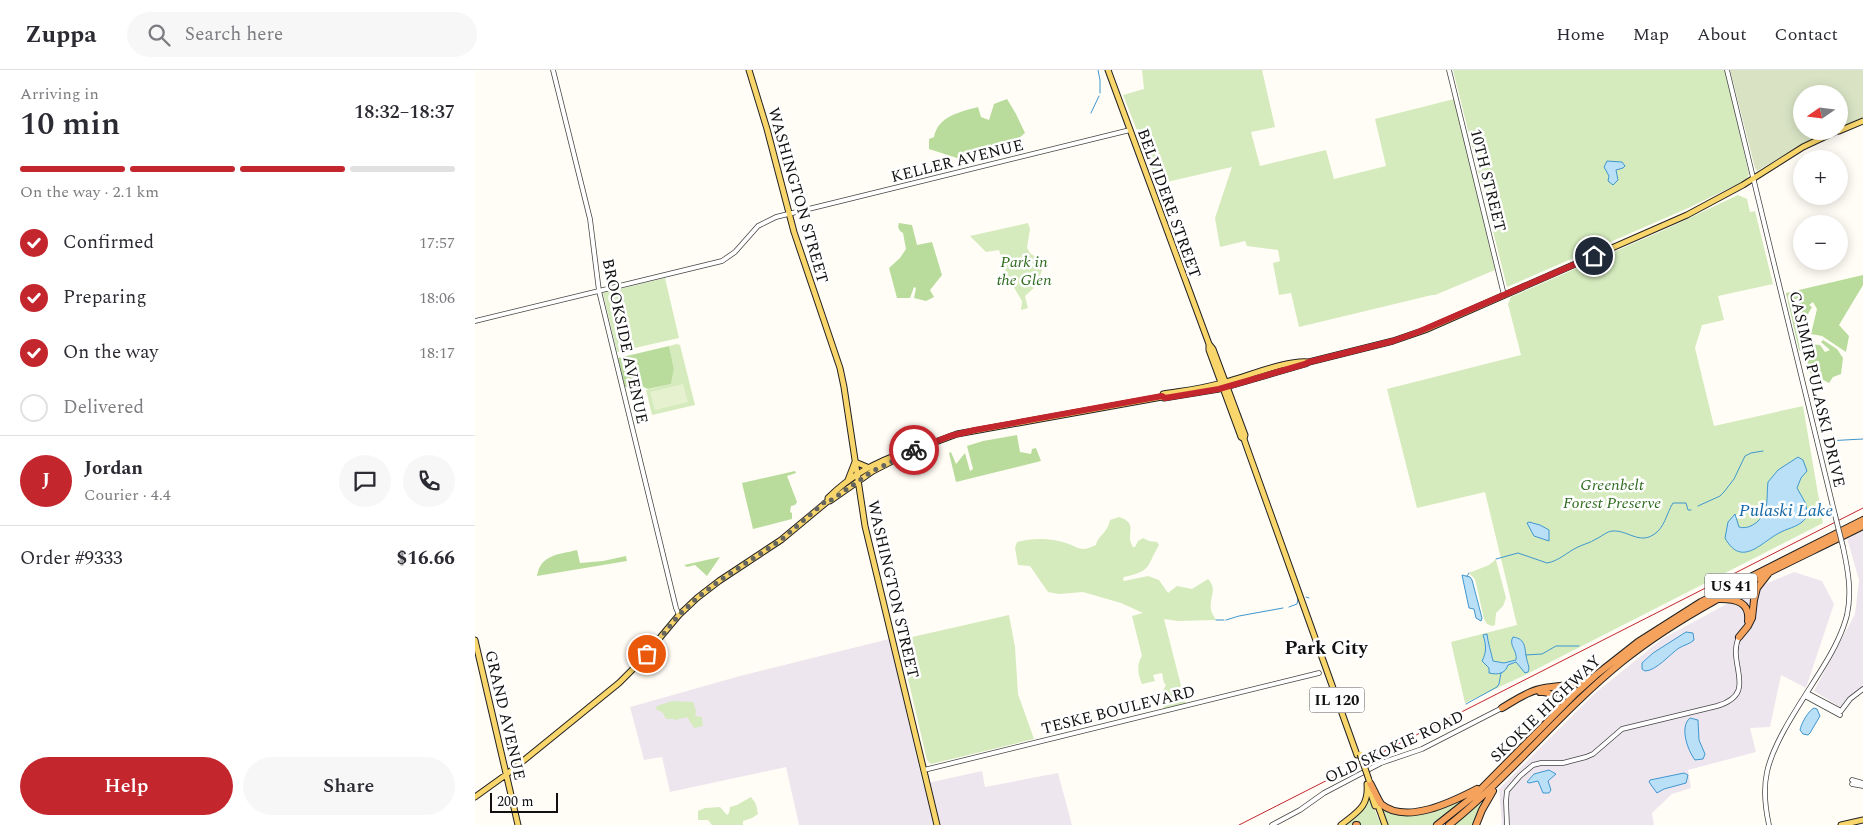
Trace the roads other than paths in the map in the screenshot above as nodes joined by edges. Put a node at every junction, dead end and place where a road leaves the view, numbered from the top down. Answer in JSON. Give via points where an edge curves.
{"nodes":[{"id":1,"x":553,"y":70,"type":"edge"},
{"id":2,"x":749,"y":70,"type":"edge"},
{"id":3,"x":1108,"y":70,"type":"edge"},
{"id":4,"x":1449,"y":70,"type":"edge"},
{"id":5,"x":1727,"y":70,"type":"edge"},
{"id":6,"x":1863,"y":121,"type":"edge"},
{"id":7,"x":1848,"y":127,"type":"edge"},
{"id":8,"x":1130,"y":130,"type":"junction"},
{"id":9,"x":1818,"y":140,"type":"edge"},
{"id":10,"x":1754,"y":178,"type":"junction"},
{"id":11,"x":789,"y":214,"type":"junction"},
{"id":12,"x":599,"y":290,"type":"junction"},
{"id":13,"x":1504,"y":295,"type":"junction"},
{"id":14,"x":475,"y":321,"type":"edge"},
{"id":15,"x":1224,"y":385,"type":"junction"},
{"id":16,"x":914,"y":450,"type":"junction"},
{"id":17,"x":855,"y":462,"type":"junction"},
{"id":18,"x":867,"y":467,"type":"junction"},
{"id":19,"x":856,"y":474,"type":"junction"},
{"id":20,"x":867,"y":475,"type":"junction"},
{"id":21,"x":857,"y":481,"type":"junction"},
{"id":22,"x":849,"y":483,"type":"junction"},
{"id":23,"x":859,"y":493,"type":"junction"},
{"id":24,"x":1863,"y":520,"type":"edge"},
{"id":25,"x":1863,"y":526,"type":"edge"},
{"id":26,"x":1768,"y":574,"type":"junction"},
{"id":27,"x":1719,"y":599,"type":"junction"},
{"id":28,"x":679,"y":615,"type":"junction"},
{"id":29,"x":1739,"y":637,"type":"junction"},
{"id":30,"x":475,"y":640,"type":"edge"},
{"id":31,"x":1607,"y":667,"type":"junction"},
{"id":32,"x":1319,"y":673,"type":"dead end"},
{"id":33,"x":1863,"y":689,"type":"edge"},
{"id":34,"x":1806,"y":694,"type":"junction"},
{"id":35,"x":1502,"y":708,"type":"junction"},
{"id":36,"x":1537,"y":732,"type":"junction"},
{"id":37,"x":503,"y":760,"type":"junction"},
{"id":38,"x":516,"y":766,"type":"junction"},
{"id":39,"x":1513,"y":767,"type":"junction"},
{"id":40,"x":924,"y":770,"type":"junction"},
{"id":41,"x":507,"y":774,"type":"junction"},
{"id":42,"x":497,"y":781,"type":"junction"},
{"id":43,"x":1368,"y":782,"type":"junction"},
{"id":44,"x":1852,"y":782,"type":"dead end"},
{"id":45,"x":1863,"y":784,"type":"edge"},
{"id":46,"x":509,"y":786,"type":"junction"},
{"id":47,"x":1483,"y":786,"type":"junction"},
{"id":48,"x":475,"y":797,"type":"edge"},
{"id":49,"x":1863,"y":820,"type":"edge"},
{"id":50,"x":518,"y":825,"type":"edge"},
{"id":51,"x":937,"y":825,"type":"edge"},
{"id":52,"x":1272,"y":825,"type":"edge"},
{"id":53,"x":1341,"y":825,"type":"edge"},
{"id":54,"x":1384,"y":825,"type":"edge"},
{"id":55,"x":1437,"y":825,"type":"edge"},
{"id":56,"x":1449,"y":825,"type":"edge"},
{"id":57,"x":1476,"y":825,"type":"edge"},
{"id":58,"x":1507,"y":825,"type":"edge"},
{"id":59,"x":1769,"y":825,"type":"edge"},
{"id":60,"x":1841,"y":825,"type":"edge"}],
"edges":[{"from":1,"to":12,"type":"street","name":"BROOKSIDE AVENUE","via":[[590,219]]},
{"from":2,"to":11,"type":"main road","name":"WASHINGTON STREET"},
{"from":3,"to":8,"type":"main road","name":"BELVIDERE STREET"},
{"from":4,"to":13,"type":"street","name":"10TH STREET"},
{"from":5,"to":10,"type":"street","name":"CASIMIR PULASKI DRIVE"},
{"from":6,"to":7,"type":"main road"},
{"from":8,"to":11,"type":"street","name":"KELLER AVENUE"},
{"from":8,"to":15,"type":"main road","name":"BELVIDERE STREET"},
{"from":9,"to":10,"type":"main road"},
{"from":10,"to":13,"type":"main road","via":[[1681,217]]},
{"from":10,"to":34,"type":"street","name":"CASIMIR PULASKI DRIVE","bridge":true,"via":[[1849,579],[1845,622],[1835,646]]},
{"from":11,"to":12,"type":"street","name":"KELLER AVENUE","via":[[761,224],[735,252],[722,260]]},
{"from":11,"to":17,"type":"main road","name":"WASHINGTON STREET","via":[[840,368]]},
{"from":12,"to":14,"type":"street","name":"KELLER AVENUE"},
{"from":12,"to":28,"type":"street","name":"BROOKSIDE AVENUE"},
{"from":13,"to":15,"type":"main road","via":[[1404,337]]},
{"from":15,"to":16,"type":"main road","via":[[968,431]]},
{"from":15,"to":43,"type":"main road","name":"BELVIDERE STREET","number":"IL 120","bridge":true,"via":[[1245,435],[1311,630]]},
{"from":16,"to":18,"type":"main road"},
{"from":16,"to":20,"type":"main road"},
{"from":17,"to":18,"type":"main road"},
{"from":17,"to":19,"type":"main road","name":"WASHINGTON STREET"},
{"from":17,"to":22,"type":"main road"},
{"from":18,"to":19,"type":"main road"},
{"from":19,"to":21,"type":"main road","name":"WASHINGTON STREET"},
{"from":19,"to":22,"type":"main road"},
{"from":20,"to":21,"type":"main road"},
{"from":20,"to":23,"type":"main road"},
{"from":21,"to":22,"type":"main road"},
{"from":21,"to":23,"type":"main road","name":"WASHINGTON STREET"},
{"from":22,"to":23,"type":"main road"},
{"from":22,"to":28,"type":"main road","via":[[781,540],[713,585]]},
{"from":23,"to":40,"type":"main road","name":"WASHINGTON STREET"},
{"from":24,"to":31,"type":"highway","name":"SKOKIE HIGHWAY","number":"US 41","via":[[1694,606]]},
{"from":25,"to":26,"type":"highway","name":"SKOKIE HIGHWAY","number":"US 41"},
{"from":26,"to":27,"type":"highway","name":"SKOKIE HIGHWAY","number":"US 41"},
{"from":26,"to":29,"type":"highway","via":[[1757,588],[1752,618]]},
{"from":27,"to":29,"type":"highway","via":[[1737,600],[1745,606],[1749,619]]},
{"from":27,"to":39,"type":"highway","name":"SKOKIE HIGHWAY","number":"US 41","via":[[1624,660]]},
{"from":28,"to":38,"type":"main road","via":[[623,680]]},
{"from":29,"to":58,"type":"street","via":[[1735,655],[1741,681],[1731,700],[1622,729],[1586,757],[1533,765],[1507,791]]},
{"from":30,"to":37,"type":"main road","name":"GRAND AVENUE"},
{"from":31,"to":35,"type":"highway","via":[[1582,682],[1537,690]]},
{"from":31,"to":36,"type":"highway","name":"SKOKIE HIGHWAY","number":"US 41"},
{"from":32,"to":40,"type":"street","name":"TESKE BOULEVARD"},
{"from":33,"to":34,"type":"street","via":[[1840,713]]},
{"from":34,"to":59,"type":"street","name":"CASIMIR PULASKI DRIVE","via":[[1774,750],[1767,771],[1764,794]]},
{"from":35,"to":36,"type":"highway","via":[[1535,693],[1551,694],[1557,707]]},
{"from":35,"to":52,"type":"street","name":"OLD SKOKIE ROAD","via":[[1430,745],[1355,777]]},
{"from":36,"to":47,"type":"highway","name":"SKOKIE HIGHWAY","number":"US 41"},
{"from":37,"to":38,"type":"main road"},
{"from":37,"to":41,"type":"main road","name":"GRAND AVENUE"},
{"from":37,"to":42,"type":"main road"},
{"from":38,"to":41,"type":"main road"},
{"from":38,"to":46,"type":"main road"},
{"from":39,"to":56,"type":"highway","name":"SKOKIE HIGHWAY","number":"US 41"},
{"from":39,"to":57,"type":"highway","via":[[1490,795]]},
{"from":40,"to":51,"type":"main road","name":"WASHINGTON STREET"},
{"from":41,"to":42,"type":"main road"},
{"from":41,"to":46,"type":"main road","name":"GRAND AVENUE"},
{"from":42,"to":46,"type":"main road"},
{"from":42,"to":48,"type":"main road"},
{"from":43,"to":47,"type":"highway","via":[[1381,804],[1405,816],[1438,810]]},
{"from":43,"to":53,"type":"main road","via":[[1365,804]]},
{"from":43,"to":54,"type":"main road","number":"IL 120"},
{"from":44,"to":45,"type":"street"},
{"from":46,"to":50,"type":"main road","name":"GRAND AVENUE"},
{"from":47,"to":55,"type":"highway","name":"SKOKIE HIGHWAY","number":"US 41"},
{"from":49,"to":60,"type":"main road"}]}
